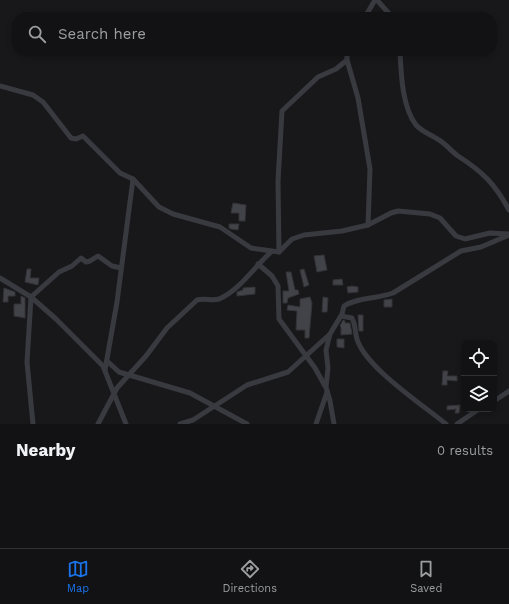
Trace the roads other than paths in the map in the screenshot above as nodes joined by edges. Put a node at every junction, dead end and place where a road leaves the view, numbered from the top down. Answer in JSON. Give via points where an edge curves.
{"nodes":[{"id":1,"x":376,"y":0,"type":"edge"},
{"id":2,"x":368,"y":12,"type":"edge"},
{"id":3,"x":387,"y":12,"type":"edge"},
{"id":4,"x":348,"y":56,"type":"edge"},
{"id":5,"x":400,"y":56,"type":"edge"},
{"id":6,"x":348,"y":60,"type":"junction"},
{"id":7,"x":0,"y":86,"type":"edge"},
{"id":8,"x":133,"y":179,"type":"junction"},
{"id":9,"x":509,"y":210,"type":"edge"},
{"id":10,"x":368,"y":225,"type":"junction"},
{"id":11,"x":509,"y":234,"type":"edge"},
{"id":12,"x":271,"y":252,"type":"junction"},
{"id":13,"x":279,"y":252,"type":"junction"},
{"id":14,"x":258,"y":264,"type":"junction"},
{"id":15,"x":121,"y":268,"type":"junction"},
{"id":16,"x":0,"y":278,"type":"edge"},
{"id":17,"x":31,"y":297,"type":"junction"},
{"id":18,"x":341,"y":316,"type":"junction"},
{"id":19,"x":330,"y":334,"type":"junction"},
{"id":20,"x":306,"y":357,"type":"junction"},
{"id":21,"x":107,"y":361,"type":"junction"},
{"id":22,"x":105,"y":370,"type":"junction"},
{"id":23,"x":128,"y":376,"type":"junction"},
{"id":24,"x":326,"y":389,"type":"junction"},
{"id":25,"x":509,"y":391,"type":"edge"},
{"id":26,"x":113,"y":395,"type":"junction"},
{"id":27,"x":497,"y":399,"type":"edge"},
{"id":28,"x":214,"y":408,"type":"junction"},
{"id":29,"x":475,"y":412,"type":"edge"},
{"id":30,"x":33,"y":424,"type":"edge"},
{"id":31,"x":98,"y":424,"type":"edge"},
{"id":32,"x":126,"y":424,"type":"edge"},
{"id":33,"x":180,"y":424,"type":"edge"},
{"id":34,"x":247,"y":424,"type":"edge"},
{"id":35,"x":316,"y":424,"type":"edge"},
{"id":36,"x":334,"y":424,"type":"edge"},
{"id":37,"x":446,"y":424,"type":"edge"},
{"id":38,"x":457,"y":424,"type":"edge"}],
"edges":[{"from":1,"to":2,"type":"street"},
{"from":1,"to":3,"type":"street"},
{"from":4,"to":6,"type":"street"},
{"from":5,"to":9,"type":"street","via":[[404,93],[416,126],[438,139],[481,172],[498,190]]},
{"from":6,"to":10,"type":"street","via":[[358,98],[370,169]]},
{"from":6,"to":13,"type":"street","via":[[318,77],[282,111],[278,181]]},
{"from":7,"to":8,"type":"street","via":[[33,95],[43,102],[71,138],[83,136],[120,173]]},
{"from":8,"to":12,"type":"street","via":[[152,202],[165,211],[220,227],[230,231],[251,248]]},
{"from":8,"to":15,"type":"street"},
{"from":10,"to":11,"type":"street","via":[[398,211],[430,214],[440,218],[456,236],[465,238],[490,233]]},
{"from":10,"to":13,"type":"street","via":[[292,239]]},
{"from":11,"to":18,"type":"street","via":[[481,247],[461,251],[385,297],[350,302],[344,306]]},
{"from":12,"to":13,"type":"street"},
{"from":12,"to":14,"type":"street"},
{"from":14,"to":20,"type":"street","via":[[272,276],[278,286],[279,319]]},
{"from":14,"to":23,"type":"street","via":[[244,280],[224,296],[192,303],[167,328]]},
{"from":15,"to":17,"type":"street","via":[[112,266],[98,256],[86,262],[81,258],[59,272]]},
{"from":15,"to":21,"type":"street"},
{"from":16,"to":17,"type":"street"},
{"from":17,"to":22,"type":"street","via":[[65,327]]},
{"from":17,"to":30,"type":"street","via":[[27,362]]},
{"from":18,"to":19,"type":"street"},
{"from":18,"to":37,"type":"street","via":[[352,318],[356,326],[356,338],[372,362],[392,382]]},
{"from":19,"to":20,"type":"street"},
{"from":19,"to":24,"type":"street","via":[[326,350]]},
{"from":20,"to":24,"type":"street"},
{"from":20,"to":28,"type":"street","via":[[288,372],[247,385]]},
{"from":21,"to":22,"type":"street"},
{"from":21,"to":23,"type":"street"},
{"from":22,"to":26,"type":"street"},
{"from":23,"to":26,"type":"street"},
{"from":23,"to":28,"type":"street","via":[[190,393]]},
{"from":24,"to":35,"type":"street"},
{"from":24,"to":36,"type":"street"},
{"from":25,"to":27,"type":"street"},
{"from":26,"to":31,"type":"street"},
{"from":26,"to":32,"type":"street"},
{"from":28,"to":33,"type":"street"},
{"from":28,"to":34,"type":"street"},
{"from":29,"to":38,"type":"street"}]}
